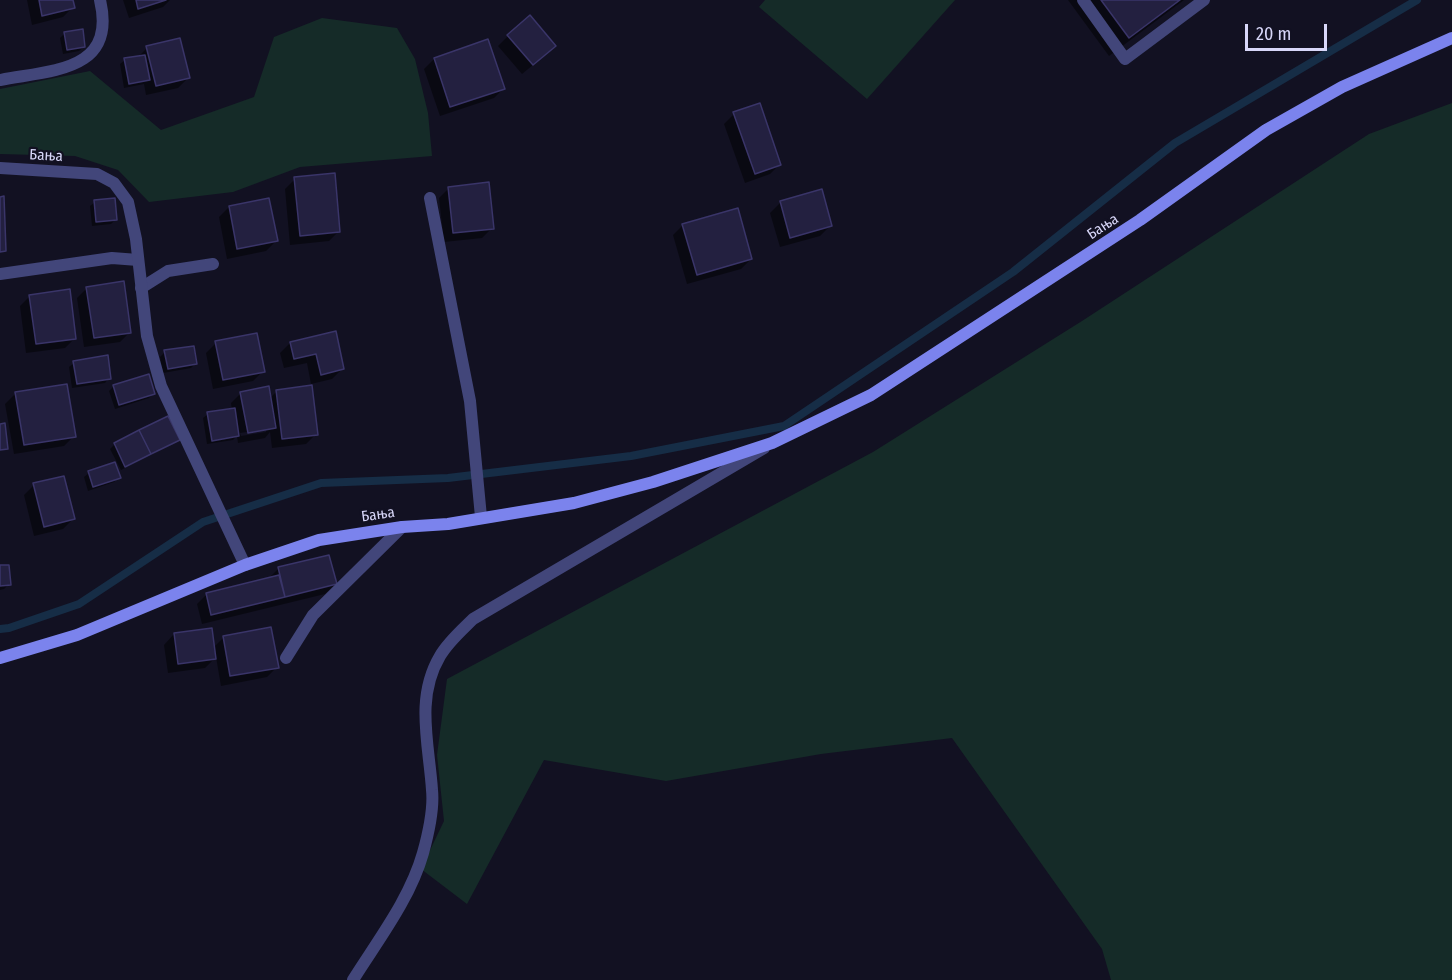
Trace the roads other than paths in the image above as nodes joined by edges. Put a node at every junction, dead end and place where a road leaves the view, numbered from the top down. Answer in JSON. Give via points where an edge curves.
{"nodes":[{"id":1,"x":100,"y":0,"type":"edge"},
{"id":2,"x":1083,"y":0,"type":"edge"},
{"id":3,"x":1204,"y":0,"type":"edge"},
{"id":4,"x":1452,"y":38,"type":"edge"},
{"id":5,"x":0,"y":80,"type":"edge"},
{"id":6,"x":0,"y":168,"type":"edge"},
{"id":7,"x":430,"y":198,"type":"dead end"},
{"id":8,"x":138,"y":260,"type":"junction"},
{"id":9,"x":213,"y":264,"type":"dead end"},
{"id":10,"x":0,"y":274,"type":"edge"},
{"id":11,"x":141,"y":288,"type":"junction"},
{"id":12,"x":772,"y":443,"type":"junction"},
{"id":13,"x":481,"y":517,"type":"junction"},
{"id":14,"x":402,"y":527,"type":"junction"},
{"id":15,"x":244,"y":565,"type":"junction"},
{"id":16,"x":0,"y":658,"type":"edge"},
{"id":17,"x":286,"y":658,"type":"dead end"},
{"id":18,"x":353,"y":980,"type":"edge"}],
"edges":[{"from":1,"to":5,"type":"street","via":[[100,43],[83,62]]},
{"from":2,"to":3,"type":"street","via":[[1125,59]]},
{"from":4,"to":12,"type":"street","name":"Бања","via":[[1342,87],[1275,125],[1140,220],[871,395]]},
{"from":6,"to":8,"type":"street","name":"Бања","via":[[97,174],[114,183],[128,202]]},
{"from":7,"to":13,"type":"street","via":[[470,401]]},
{"from":8,"to":10,"type":"street","via":[[112,258]]},
{"from":8,"to":11,"type":"street","name":"Бања"},
{"from":9,"to":11,"type":"street","via":[[168,271]]},
{"from":11,"to":15,"type":"street","name":"Бања","via":[[147,336],[161,386]]},
{"from":12,"to":13,"type":"street","name":"Бања","via":[[607,496],[536,511]]},
{"from":12,"to":18,"type":"street","name":"Бања","via":[[473,619],[441,655],[425,699],[432,791],[423,852],[407,892]]},
{"from":13,"to":14,"type":"street","name":"Бања"},
{"from":14,"to":15,"type":"street","name":"Бања","via":[[319,540]]},
{"from":14,"to":17,"type":"street","via":[[314,615]]},
{"from":15,"to":16,"type":"street","name":"Бања","via":[[77,635]]}]}
